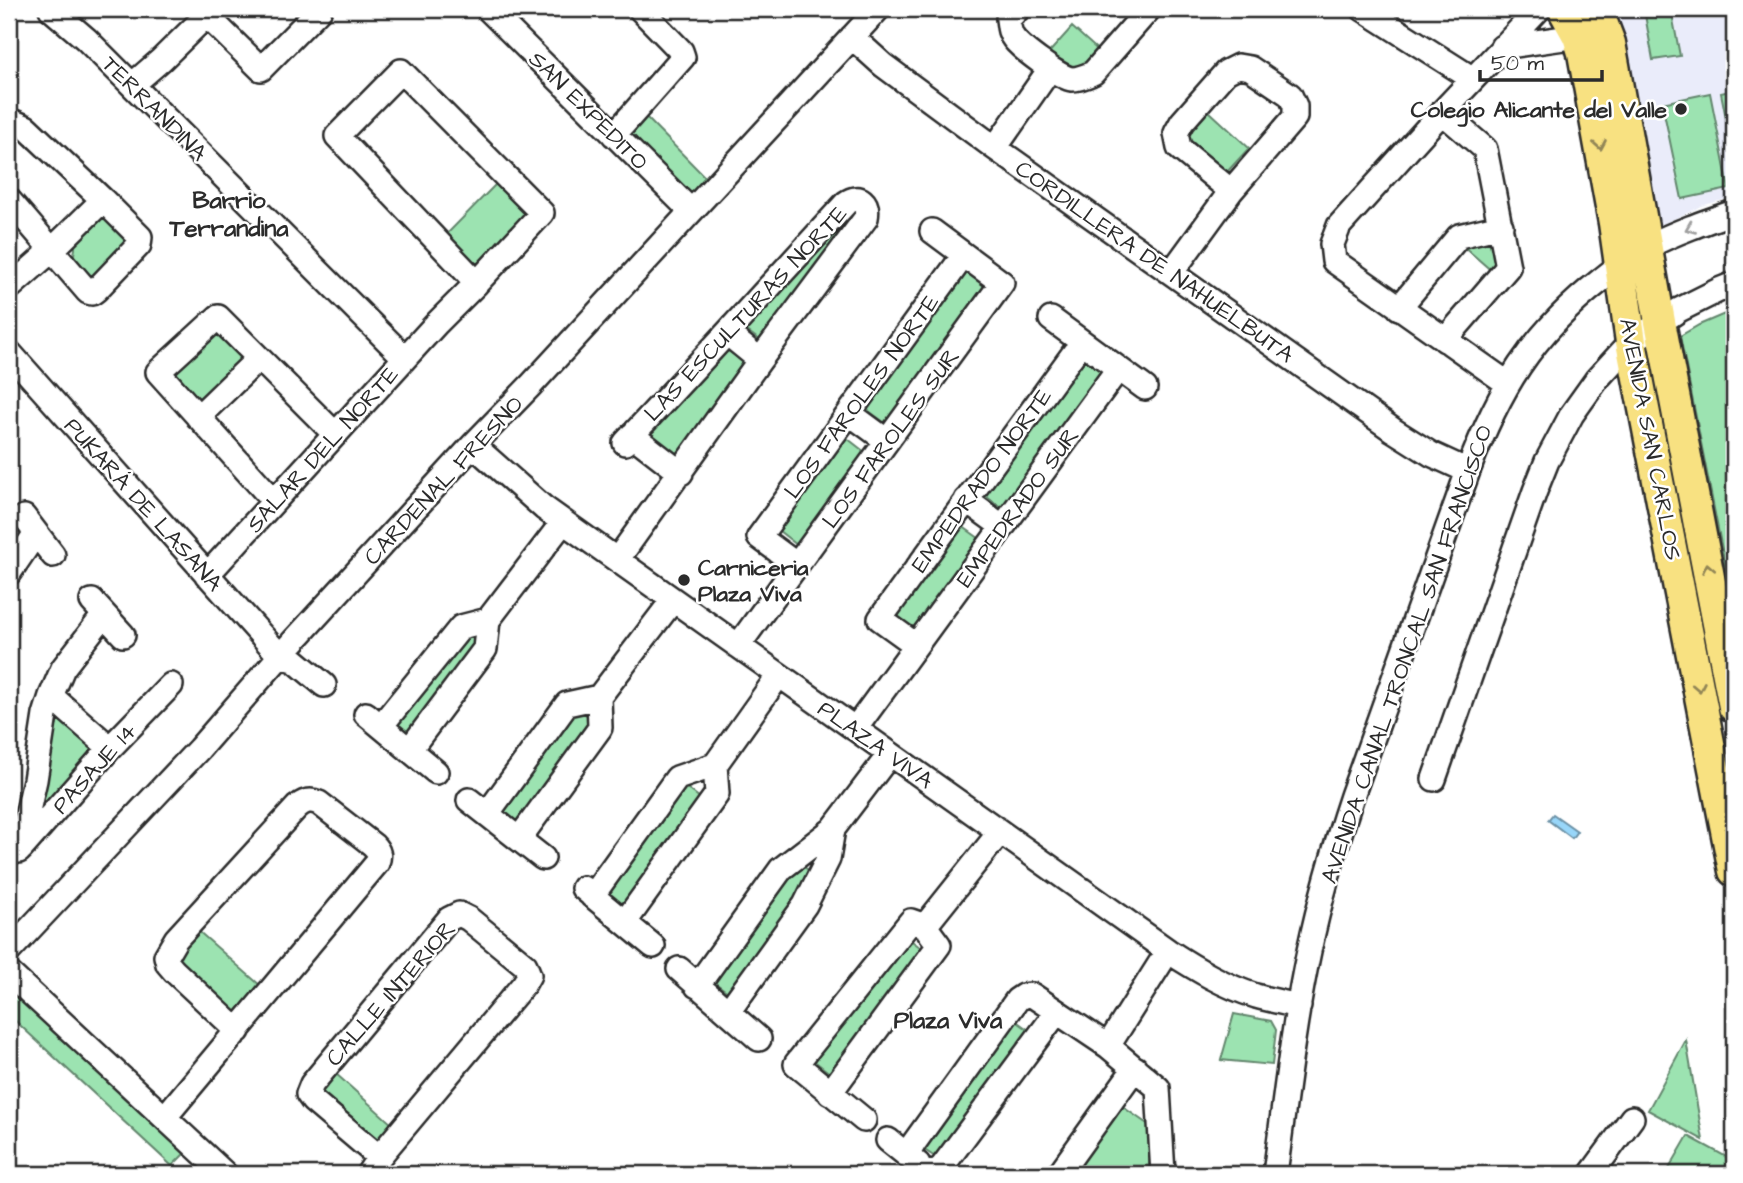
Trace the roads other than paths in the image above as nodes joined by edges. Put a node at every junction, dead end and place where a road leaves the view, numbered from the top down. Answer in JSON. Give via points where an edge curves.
{"nodes":[{"id":1,"x":51,"y":9,"type":"edge"},
{"id":2,"x":320,"y":9,"type":"edge"},
{"id":3,"x":488,"y":9,"type":"edge"},
{"id":4,"x":640,"y":9,"type":"edge"},
{"id":5,"x":1149,"y":9,"type":"edge"},
{"id":6,"x":1363,"y":9,"type":"edge"},
{"id":7,"x":1539,"y":9,"type":"edge"},
{"id":8,"x":1563,"y":9,"type":"edge"},
{"id":9,"x":1597,"y":9,"type":"edge"},
{"id":10,"x":873,"y":10,"type":"edge"},
{"id":11,"x":206,"y":11,"type":"edge"},
{"id":12,"x":1013,"y":19,"type":"edge"},
{"id":13,"x":1578,"y":36,"type":"junction"},
{"id":14,"x":852,"y":37,"type":"junction"},
{"id":15,"x":1502,"y":47,"type":"junction"},
{"id":16,"x":1050,"y":69,"type":"junction"},
{"id":17,"x":1473,"y":79,"type":"junction"},
{"id":18,"x":132,"y":85,"type":"junction"},
{"id":19,"x":1442,"y":112,"type":"junction"},
{"id":20,"x":17,"y":126,"type":"edge"},
{"id":21,"x":614,"y":135,"type":"junction"},
{"id":22,"x":995,"y":148,"type":"junction"},
{"id":23,"x":1231,"y":191,"type":"junction"},
{"id":24,"x":9,"y":200,"type":"edge"},
{"id":25,"x":103,"y":200,"type":"junction"},
{"id":26,"x":691,"y":211,"type":"junction"},
{"id":27,"x":1734,"y":212,"type":"edge"},
{"id":28,"x":1501,"y":226,"type":"junction"},
{"id":29,"x":932,"y":232,"type":"dead end"},
{"id":30,"x":1647,"y":247,"type":"junction"},
{"id":31,"x":51,"y":251,"type":"junction"},
{"id":32,"x":964,"y":255,"type":"junction"},
{"id":33,"x":1620,"y":265,"type":"junction"},
{"id":34,"x":1172,"y":272,"type":"junction"},
{"id":35,"x":477,"y":283,"type":"junction"},
{"id":36,"x":1734,"y":285,"type":"edge"},
{"id":37,"x":9,"y":288,"type":"edge"},
{"id":38,"x":1399,"y":308,"type":"junction"},
{"id":39,"x":1051,"y":319,"type":"dead end"},
{"id":40,"x":1660,"y":322,"type":"junction"},
{"id":41,"x":727,"y":333,"type":"junction"},
{"id":42,"x":1445,"y":340,"type":"junction"},
{"id":43,"x":1082,"y":342,"type":"junction"},
{"id":44,"x":1631,"y":342,"type":"junction"},
{"id":45,"x":9,"y":352,"type":"edge"},
{"id":46,"x":260,"y":358,"type":"junction"},
{"id":47,"x":405,"y":358,"type":"junction"},
{"id":48,"x":760,"y":360,"type":"junction"},
{"id":49,"x":1118,"y":369,"type":"junction"},
{"id":50,"x":1507,"y":383,"type":"junction"},
{"id":51,"x":1145,"y":388,"type":"dead end"},
{"id":52,"x":849,"y":413,"type":"junction"},
{"id":53,"x":198,"y":417,"type":"junction"},
{"id":54,"x":335,"y":434,"type":"junction"},
{"id":55,"x":887,"y":441,"type":"junction"},
{"id":56,"x":473,"y":445,"type":"junction"},
{"id":57,"x":1468,"y":471,"type":"junction"},
{"id":58,"x":681,"y":472,"type":"junction"},
{"id":59,"x":966,"y":500,"type":"junction"},
{"id":60,"x":274,"y":501,"type":"junction"},
{"id":61,"x":563,"y":522,"type":"junction"},
{"id":62,"x":30,"y":525,"type":"junction"},
{"id":63,"x":1003,"y":527,"type":"junction"},
{"id":64,"x":9,"y":554,"type":"edge"},
{"id":65,"x":52,"y":555,"type":"dead end"},
{"id":66,"x":617,"y":560,"type":"junction"},
{"id":67,"x":797,"y":565,"type":"junction"},
{"id":68,"x":9,"y":573,"type":"edge"},
{"id":69,"x":207,"y":575,"type":"junction"},
{"id":70,"x":673,"y":600,"type":"junction"},
{"id":71,"x":488,"y":620,"type":"junction"},
{"id":72,"x":1686,"y":620,"type":"junction"},
{"id":73,"x":123,"y":635,"type":"dead end"},
{"id":74,"x":916,"y":645,"type":"junction"},
{"id":75,"x":738,"y":646,"type":"junction"},
{"id":76,"x":1727,"y":649,"type":"edge"},
{"id":77,"x":280,"y":656,"type":"junction"},
{"id":78,"x":779,"y":675,"type":"junction"},
{"id":79,"x":171,"y":685,"type":"dead end"},
{"id":80,"x":324,"y":685,"type":"dead end"},
{"id":81,"x":51,"y":696,"type":"junction"},
{"id":82,"x":599,"y":697,"type":"junction"},
{"id":83,"x":1734,"y":707,"type":"edge"},
{"id":84,"x":855,"y":729,"type":"junction"},
{"id":85,"x":110,"y":748,"type":"junction"},
{"id":86,"x":410,"y":749,"type":"junction"},
{"id":87,"x":890,"y":754,"type":"junction"},
{"id":88,"x":715,"y":765,"type":"junction"},
{"id":89,"x":436,"y":772,"type":"dead end"},
{"id":90,"x":1434,"y":779,"type":"dead end"},
{"id":91,"x":833,"y":829,"type":"junction"},
{"id":92,"x":1000,"y":832,"type":"junction"},
{"id":93,"x":519,"y":839,"type":"junction"},
{"id":94,"x":14,"y":855,"type":"edge"},
{"id":95,"x":543,"y":858,"type":"dead end"},
{"id":96,"x":1734,"y":871,"type":"edge"},
{"id":97,"x":625,"y":922,"type":"junction"},
{"id":98,"x":925,"y":926,"type":"junction"},
{"id":99,"x":653,"y":946,"type":"dead end"},
{"id":100,"x":9,"y":951,"type":"edge"},
{"id":101,"x":1168,"y":951,"type":"junction"},
{"id":102,"x":679,"y":969,"type":"dead end"},
{"id":103,"x":9,"y":973,"type":"edge"},
{"id":104,"x":697,"y":986,"type":"junction"},
{"id":105,"x":1299,"y":1006,"type":"junction"},
{"id":106,"x":728,"y":1012,"type":"junction"},
{"id":107,"x":1058,"y":1012,"type":"junction"},
{"id":108,"x":238,"y":1031,"type":"junction"},
{"id":109,"x":759,"y":1039,"type":"dead end"},
{"id":110,"x":1108,"y":1046,"type":"junction"},
{"id":111,"x":1135,"y":1068,"type":"junction"},
{"id":112,"x":831,"y":1093,"type":"junction"},
{"id":113,"x":165,"y":1117,"type":"junction"},
{"id":114,"x":1632,"y":1118,"type":"dead end"},
{"id":115,"x":864,"y":1120,"type":"dead end"},
{"id":116,"x":888,"y":1140,"type":"dead end"},
{"id":117,"x":373,"y":1165,"type":"edge"},
{"id":118,"x":923,"y":1168,"type":"edge"},
{"id":119,"x":225,"y":1174,"type":"edge"},
{"id":120,"x":1059,"y":1174,"type":"edge"},
{"id":121,"x":1163,"y":1174,"type":"edge"},
{"id":122,"x":1275,"y":1174,"type":"edge"},
{"id":123,"x":1591,"y":1174,"type":"edge"}],
"edges":[{"from":1,"to":18,"type":"street","name":"TERRANDINA"},
{"from":2,"to":11,"type":"street","via":[[261,69]]},
{"from":3,"to":21,"type":"street","name":"SAN EXPEDITO"},
{"from":4,"to":21,"type":"street","via":[[683,57]]},
{"from":5,"to":16,"type":"street","via":[[1093,73],[1070,79]]},
{"from":6,"to":17,"type":"street"},
{"from":7,"to":15,"type":"street"},
{"from":8,"to":13,"type":"main road","name":"AVENIDA SAN CARLOS"},
{"from":9,"to":30,"type":"main road","name":"AVENIDA SAN CARLOS","via":[[1610,43]]},
{"from":10,"to":14,"type":"street","name":"CARDENAL FRESNO"},
{"from":11,"to":18,"type":"street","via":[[162,60]]},
{"from":12,"to":16,"type":"street","via":[[1013,38]]},
{"from":13,"to":15,"type":"street"},
{"from":13,"to":33,"type":"main road","name":"AVENIDA SAN CARLOS","one_way":true},
{"from":14,"to":22,"type":"street","name":"CORDILLERA DE NAHUELBUTA"},
{"from":14,"to":26,"type":"street","name":"CARDENAL FRESNO"},
{"from":15,"to":17,"type":"street"},
{"from":16,"to":22,"type":"street"},
{"from":17,"to":19,"type":"street"},
{"from":18,"to":47,"type":"street","name":"TERRANDINA"},
{"from":19,"to":28,"type":"street","via":[[1485,149]]},
{"from":19,"to":38,"type":"street","via":[[1339,226],[1332,244],[1334,261]]},
{"from":20,"to":25,"type":"street"},
{"from":21,"to":26,"type":"street","name":"SAN EXPEDITO"},
{"from":22,"to":34,"type":"street","name":"CORDILLERA DE NAHUELBUTA"},
{"from":23,"to":23,"type":"street","via":[[1295,117],[1290,95],[1250,68],[1238,66],[1226,72],[1176,133],[1179,148]]},
{"from":23,"to":34,"type":"street"},
{"from":24,"to":31,"type":"street"},
{"from":25,"to":31,"type":"street"},
{"from":25,"to":31,"type":"street","via":[[139,237],[139,245],[92,293]]},
{"from":26,"to":56,"type":"street","name":"CARDENAL FRESNO"},
{"from":27,"to":30,"type":"street","name":"AVENIDA CANAL TRONCAL SAN FRANCISCO","one_way":true},
{"from":28,"to":38,"type":"street","via":[[1459,236]]},
{"from":28,"to":42,"type":"street","via":[[1508,267]]},
{"from":29,"to":32,"type":"street"},
{"from":30,"to":33,"type":"street","name":"AVENIDA CANAL TRONCAL SAN FRANCISCO"},
{"from":30,"to":40,"type":"main road","name":"AVENIDA SAN CARLOS"},
{"from":31,"to":37,"type":"street"},
{"from":32,"to":52,"type":"street","name":"LOS FAROLES NORTE"},
{"from":32,"to":55,"type":"street","name":"LOS FAROLES SUR","via":[[1002,283]]},
{"from":33,"to":44,"type":"main road","name":"AVENIDA SAN CARLOS"},
{"from":33,"to":50,"type":"street","name":"AVENIDA CANAL TRONCAL SAN FRANCISCO","via":[[1551,326]]},
{"from":34,"to":57,"type":"street","name":"CORDILLERA DE NAHUELBUTA","via":[[1412,443]]},
{"from":35,"to":35,"type":"street","name":"SALAR DEL NORTE","via":[[337,136],[401,71],[542,213]]},
{"from":35,"to":47,"type":"street","name":"SALAR DEL NORTE"},
{"from":36,"to":40,"type":"street"},
{"from":38,"to":42,"type":"street"},
{"from":39,"to":43,"type":"street"},
{"from":40,"to":44,"type":"street"},
{"from":76,"to":40,"type":"main road","name":"AVENIDA SAN CARLOS","one_way":true},
{"from":41,"to":48,"type":"street"},
{"from":41,"to":48,"type":"street","name":"LAS ESCULTURAS NORTE","via":[[846,203],[859,198],[865,203],[866,218]]},
{"from":41,"to":58,"type":"street","name":"LAS ESCULTURAS NORTE","via":[[628,439]]},
{"from":42,"to":50,"type":"street"},
{"from":43,"to":49,"type":"street"},
{"from":43,"to":59,"type":"street","name":"EMPEDRADO NORTE"},
{"from":44,"to":72,"type":"main road","name":"AVENIDA SAN CARLOS"},
{"from":44,"to":90,"type":"street","via":[[1584,396],[1547,461]]},
{"from":45,"to":69,"type":"street","name":"PUKARÁ DE LASANA"},
{"from":46,"to":53,"type":"street"},
{"from":46,"to":53,"type":"street","via":[[218,317],[158,372]]},
{"from":46,"to":54,"type":"street"},
{"from":47,"to":54,"type":"street","name":"SALAR DEL NORTE"},
{"from":48,"to":58,"type":"street"},
{"from":49,"to":51,"type":"street"},
{"from":49,"to":63,"type":"street","name":"EMPEDRADO SUR"},
{"from":50,"to":57,"type":"street","name":"AVENIDA CANAL TRONCAL SAN FRANCISCO"},
{"from":52,"to":55,"type":"street"},
{"from":52,"to":67,"type":"street","name":"LOS FAROLES NORTE","via":[[759,537]]},
{"from":53,"to":60,"type":"street"},
{"from":54,"to":60,"type":"street","name":"SALAR DEL NORTE"},
{"from":55,"to":67,"type":"street","name":"LOS FAROLES SUR"},
{"from":56,"to":61,"type":"street","name":"PLAZA VIVA"},
{"from":56,"to":77,"type":"street","name":"CARDENAL FRESNO"},
{"from":57,"to":105,"type":"street","name":"AVENIDA CANAL TRONCAL SAN FRANCISCO","via":[[1339,834]]},
{"from":58,"to":66,"type":"street"},
{"from":59,"to":63,"type":"street"},
{"from":59,"to":74,"type":"street","name":"EMPEDRADO NORTE","via":[[880,618]]},
{"from":60,"to":69,"type":"street","name":"SALAR DEL NORTE"},
{"from":61,"to":66,"type":"street","name":"PLAZA VIVA"},
{"from":61,"to":71,"type":"street"},
{"from":62,"to":64,"type":"street"},
{"from":62,"to":65,"type":"street"},
{"from":62,"to":68,"type":"street"},
{"from":63,"to":74,"type":"street","name":"EMPEDRADO SUR"},
{"from":66,"to":70,"type":"street","name":"PLAZA VIVA"},
{"from":67,"to":75,"type":"street","name":"LOS FAROLES SUR"},
{"from":69,"to":77,"type":"street","name":"PUKARÁ DE LASANA"},
{"from":70,"to":75,"type":"street","name":"PLAZA VIVA"},
{"from":70,"to":82,"type":"street"},
{"from":71,"to":86,"type":"street","via":[[485,649]]},
{"from":71,"to":86,"type":"street","via":[[461,627],[374,720]]},
{"from":72,"to":76,"type":"main road","via":[[1707,611]]},
{"from":72,"to":96,"type":"main road","name":"AVENIDA SAN CARLOS","one_way":true},
{"from":73,"to":81,"type":"street","via":[[98,608]]},
{"from":74,"to":84,"type":"street","name":"EMPEDRADO SUR"},
{"from":75,"to":78,"type":"street","name":"PLAZA VIVA"},
{"from":76,"to":83,"type":"main road","name":"AVENIDA SAN CARLOS"},
{"from":77,"to":80,"type":"street","name":"PUKARÁ DE LASANA","via":[[294,660]]},
{"from":77,"to":100,"type":"street","name":"CARDENAL FRESNO"},
{"from":78,"to":84,"type":"street","name":"PLAZA VIVA"},
{"from":78,"to":88,"type":"street"},
{"from":79,"to":85,"type":"street","name":"PASAJE 14"},
{"from":81,"to":85,"type":"street"},
{"from":81,"to":94,"type":"street"},
{"from":82,"to":93,"type":"street","via":[[600,727]]},
{"from":82,"to":93,"type":"street","via":[[567,705],[478,807]]},
{"from":84,"to":87,"type":"street","name":"PLAZA VIVA"},
{"from":85,"to":94,"type":"street","name":"PASAJE 14"},
{"from":86,"to":89,"type":"street"},
{"from":87,"to":91,"type":"street"},
{"from":87,"to":92,"type":"street","name":"PLAZA VIVA"},
{"from":88,"to":97,"type":"street","via":[[717,794]]},
{"from":88,"to":97,"type":"street","via":[[677,778],[588,892]]},
{"from":91,"to":104,"type":"street","via":[[781,869]]},
{"from":91,"to":106,"type":"street","via":[[828,859],[805,905]]},
{"from":92,"to":98,"type":"street"},
{"from":92,"to":101,"type":"street","name":"PLAZA VIVA"},
{"from":93,"to":95,"type":"street"},
{"from":97,"to":99,"type":"street"},
{"from":98,"to":112,"type":"street","via":[[939,945]]},
{"from":98,"to":112,"type":"street","via":[[911,921],[796,1064]]},
{"from":101,"to":105,"type":"street","name":"PLAZA VIVA","via":[[1235,988]]},
{"from":101,"to":110,"type":"street"},
{"from":102,"to":104,"type":"street"},
{"from":103,"to":113,"type":"street"},
{"from":104,"to":106,"type":"street"},
{"from":105,"to":122,"type":"street","name":"AVENIDA CANAL TRONCAL SAN FRANCISCO"},
{"from":106,"to":109,"type":"street"},
{"from":107,"to":110,"type":"street"},
{"from":107,"to":118,"type":"street","via":[[942,1167],[937,1171]]},
{"from":107,"to":118,"type":"street","via":[[1032,995],[1017,1000],[910,1150]]},
{"from":108,"to":108,"type":"street","via":[[167,964],[166,956],[176,939],[297,807],[313,800],[373,845],[379,856]]},
{"from":108,"to":113,"type":"street"},
{"from":110,"to":111,"type":"street"},
{"from":111,"to":120,"type":"street"},
{"from":111,"to":121,"type":"street","via":[[1158,1088]]},
{"from":112,"to":115,"type":"street"},
{"from":113,"to":119,"type":"street"},
{"from":114,"to":123,"type":"street"},
{"from":116,"to":118,"type":"street"},
{"from":117,"to":117,"type":"street","name":"CALLE INTERIOR","via":[[308,1094],[449,919],[458,914],[525,965],[529,975]]}]}
